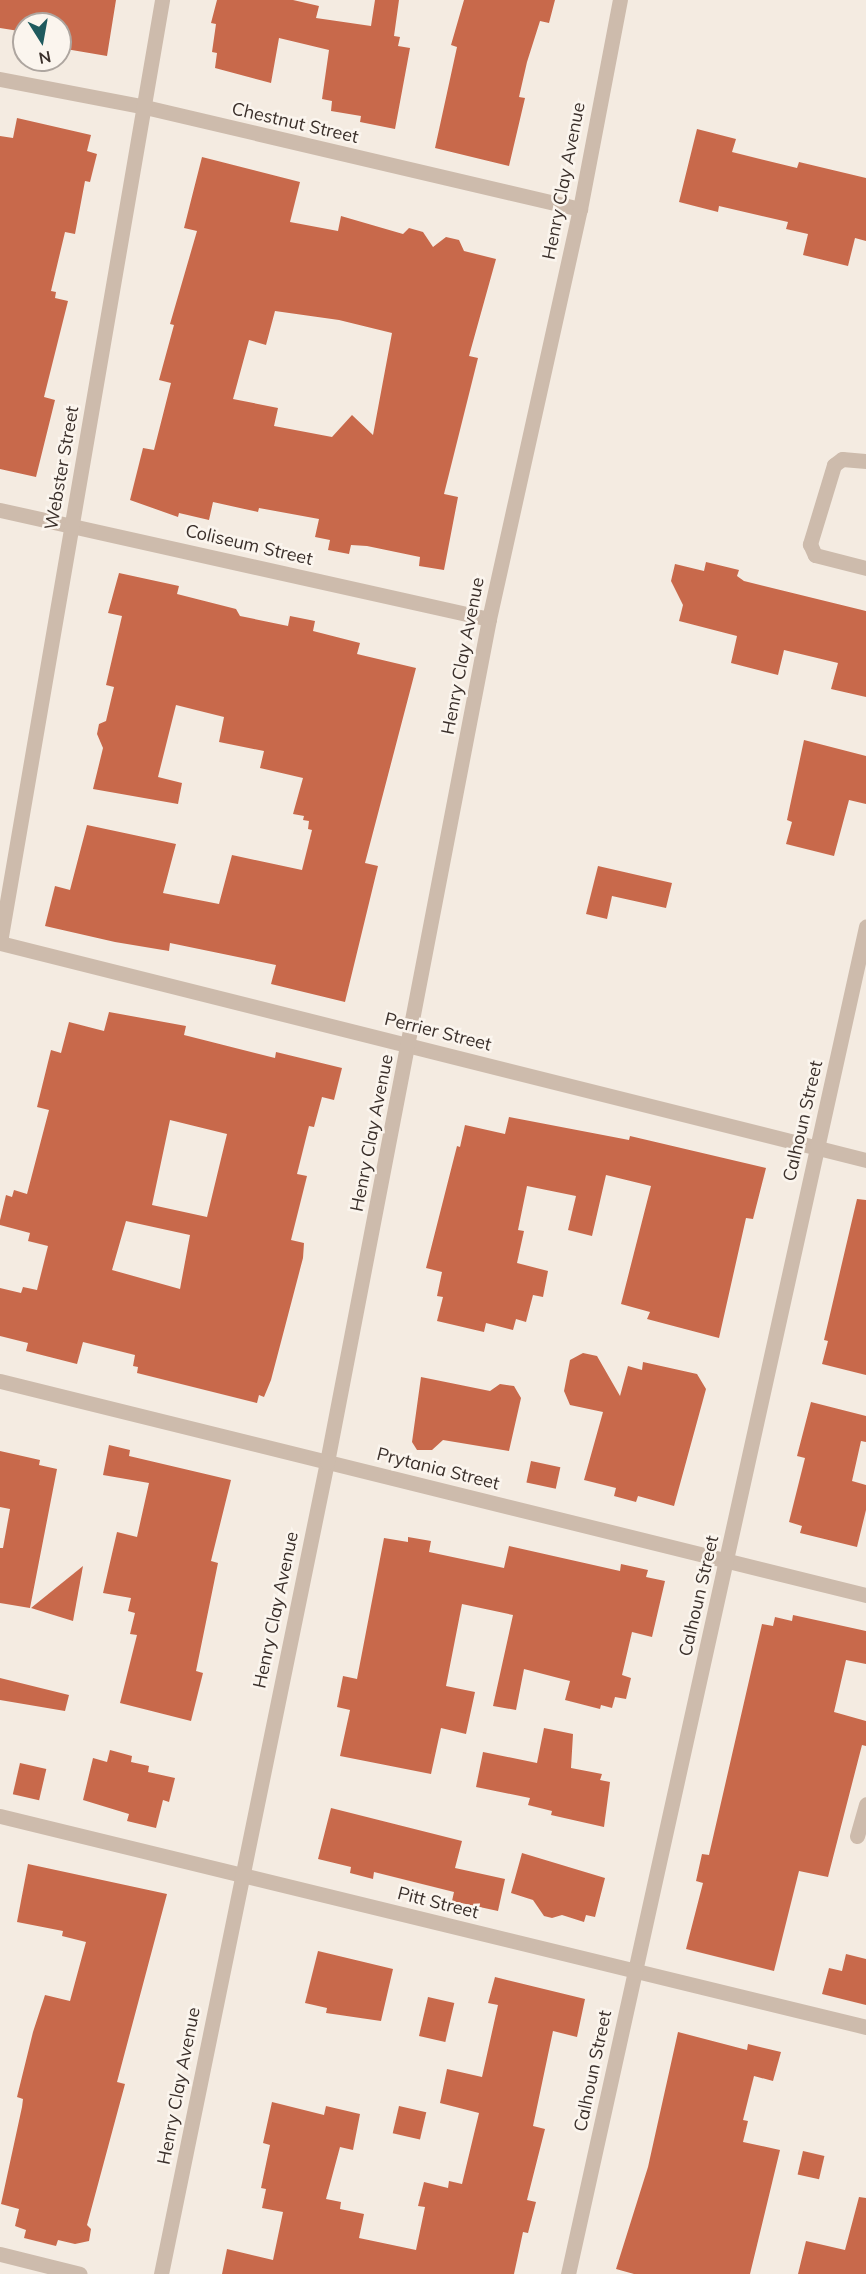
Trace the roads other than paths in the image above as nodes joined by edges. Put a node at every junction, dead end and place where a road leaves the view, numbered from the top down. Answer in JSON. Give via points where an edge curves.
{"nodes":[{"id":1,"x":162,"y":0,"type":"edge"},
{"id":2,"x":620,"y":0,"type":"edge"},
{"id":3,"x":0,"y":79,"type":"edge"},
{"id":4,"x":145,"y":107,"type":"junction"},
{"id":5,"x":580,"y":209,"type":"junction"},
{"id":6,"x":866,"y":461,"type":"edge"},
{"id":7,"x":0,"y":510,"type":"edge"},
{"id":8,"x":72,"y":525,"type":"junction"},
{"id":9,"x":866,"y":568,"type":"edge"},
{"id":10,"x":489,"y":619,"type":"junction"},
{"id":11,"x":866,"y":927,"type":"edge"},
{"id":12,"x":0,"y":943,"type":"edge"},
{"id":13,"x":409,"y":1044,"type":"junction"},
{"id":14,"x":817,"y":1147,"type":"junction"},
{"id":15,"x":866,"y":1160,"type":"edge"},
{"id":16,"x":0,"y":1381,"type":"edge"},
{"id":17,"x":327,"y":1462,"type":"junction"},
{"id":18,"x":727,"y":1560,"type":"junction"},
{"id":19,"x":866,"y":1595,"type":"edge"},
{"id":20,"x":866,"y":1804,"type":"edge"},
{"id":21,"x":0,"y":1816,"type":"edge"},
{"id":22,"x":857,"y":1836,"type":"dead end"},
{"id":23,"x":241,"y":1874,"type":"junction"},
{"id":24,"x":634,"y":1972,"type":"junction"},
{"id":25,"x":866,"y":2027,"type":"edge"},
{"id":26,"x":0,"y":2254,"type":"edge"},
{"id":27,"x":80,"y":2274,"type":"edge"},
{"id":28,"x":161,"y":2274,"type":"edge"},
{"id":29,"x":568,"y":2274,"type":"edge"}],
"edges":[{"from":1,"to":4,"type":"street","name":"Webster Street"},
{"from":2,"to":5,"type":"street","name":"Henry Clay Avenue"},
{"from":3,"to":4,"type":"street","name":"Chestnut Street"},
{"from":4,"to":5,"type":"street","name":"Chestnut Street"},
{"from":4,"to":8,"type":"street","name":"Webster Street"},
{"from":5,"to":10,"type":"street","name":"Henry Clay Avenue"},
{"from":6,"to":9,"type":"street","via":[[842,459],[834,465],[810,544],[815,555]]},
{"from":7,"to":8,"type":"street","name":"Coliseum Street"},
{"from":8,"to":10,"type":"street","name":"Coliseum Street"},
{"from":8,"to":12,"type":"street","name":"Webster Street"},
{"from":10,"to":13,"type":"street","name":"Henry Clay Avenue"},
{"from":11,"to":14,"type":"street","name":"Calhoun Street"},
{"from":12,"to":13,"type":"street","name":"Perrier Street"},
{"from":13,"to":14,"type":"street","name":"Perrier Street"},
{"from":13,"to":17,"type":"street","name":"Henry Clay Avenue"},
{"from":14,"to":15,"type":"street","name":"Perrier Street"},
{"from":14,"to":18,"type":"street","name":"Calhoun Street"},
{"from":16,"to":17,"type":"street","name":"Prytania Street"},
{"from":17,"to":18,"type":"street","name":"Prytania Street"},
{"from":17,"to":23,"type":"street","name":"Henry Clay Avenue"},
{"from":18,"to":19,"type":"street","name":"Prytania Street"},
{"from":18,"to":24,"type":"street","name":"Calhoun Street"},
{"from":20,"to":22,"type":"street"},
{"from":21,"to":23,"type":"street","name":"Pitt Street"},
{"from":23,"to":24,"type":"street","name":"Pitt Street"},
{"from":23,"to":28,"type":"street","name":"Henry Clay Avenue"},
{"from":24,"to":25,"type":"street","name":"Pitt Street"},
{"from":24,"to":29,"type":"street","name":"Calhoun Street"},
{"from":26,"to":27,"type":"street"}]}
